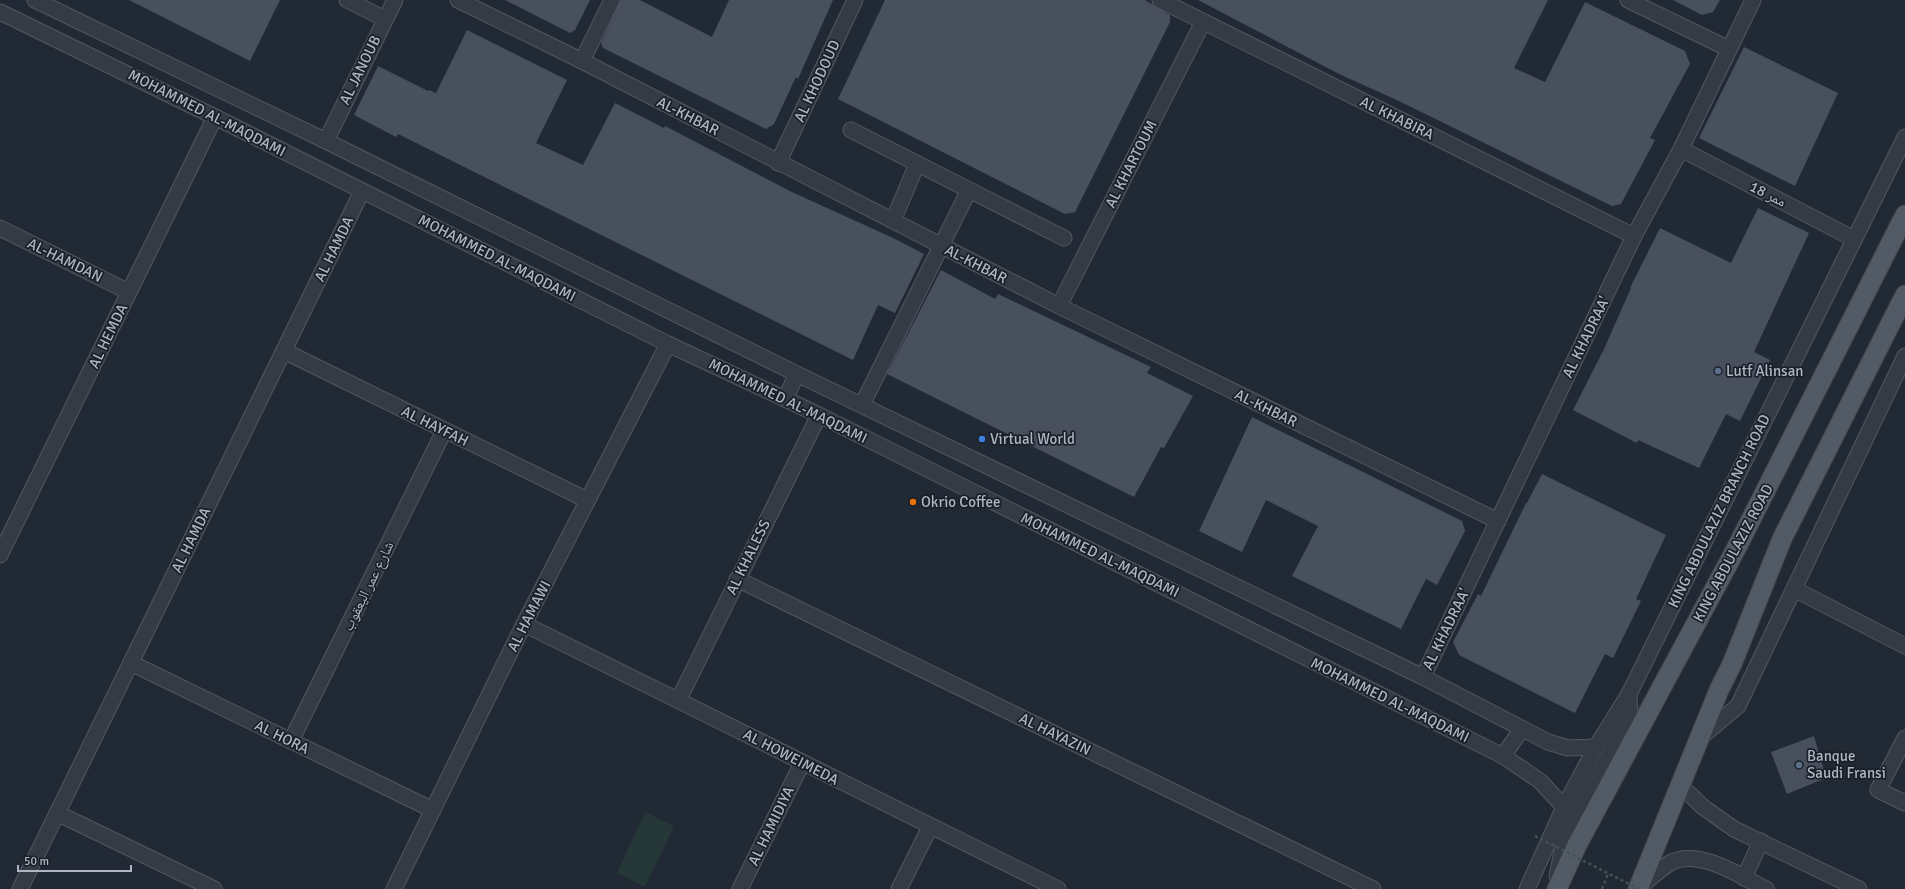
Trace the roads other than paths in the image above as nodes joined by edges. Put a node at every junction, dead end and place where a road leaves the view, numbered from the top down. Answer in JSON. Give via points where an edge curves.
{"nodes":[{"id":1,"x":35,"y":0,"type":"edge"},
{"id":2,"x":347,"y":0,"type":"edge"},
{"id":3,"x":395,"y":0,"type":"edge"},
{"id":4,"x":458,"y":0,"type":"edge"},
{"id":5,"x":612,"y":0,"type":"edge"},
{"id":6,"x":855,"y":0,"type":"edge"},
{"id":7,"x":1160,"y":0,"type":"edge"},
{"id":8,"x":1628,"y":0,"type":"edge"},
{"id":9,"x":1753,"y":0,"type":"edge"},
{"id":10,"x":0,"y":12,"type":"edge"},
{"id":11,"x":385,"y":19,"type":"junction"},
{"id":12,"x":1203,"y":22,"type":"junction"},
{"id":13,"x":128,"y":46,"type":"junction"},
{"id":14,"x":1729,"y":49,"type":"junction"},
{"id":15,"x":582,"y":61,"type":"junction"},
{"id":16,"x":118,"y":68,"type":"junction"},
{"id":17,"x":215,"y":117,"type":"junction"},
{"id":18,"x":851,"y":130,"type":"dead end"},
{"id":19,"x":1905,"y":138,"type":"edge"},
{"id":20,"x":326,"y":141,"type":"junction"},
{"id":21,"x":1681,"y":149,"type":"junction"},
{"id":22,"x":778,"y":163,"type":"junction"},
{"id":23,"x":917,"y":164,"type":"junction"},
{"id":24,"x":969,"y":190,"type":"junction"},
{"id":25,"x":362,"y":191,"type":"junction"},
{"id":26,"x":1905,"y":215,"type":"edge"},
{"id":27,"x":893,"y":221,"type":"junction"},
{"id":28,"x":0,"y":228,"type":"edge"},
{"id":29,"x":1634,"y":236,"type":"junction"},
{"id":30,"x":1064,"y":238,"type":"dead end"},
{"id":31,"x":1854,"y":239,"type":"junction"},
{"id":32,"x":941,"y":247,"type":"junction"},
{"id":33,"x":129,"y":292,"type":"junction"},
{"id":34,"x":1905,"y":295,"type":"edge"},
{"id":35,"x":1059,"y":306,"type":"junction"},
{"id":36,"x":668,"y":344,"type":"junction"},
{"id":37,"x":284,"y":351,"type":"junction"},
{"id":38,"x":1905,"y":356,"type":"edge"},
{"id":39,"x":797,"y":374,"type":"junction"},
{"id":40,"x":1901,"y":374,"type":"edge"},
{"id":41,"x":785,"y":399,"type":"junction"},
{"id":42,"x":862,"y":405,"type":"junction"},
{"id":43,"x":819,"y":415,"type":"junction"},
{"id":44,"x":444,"y":430,"type":"junction"},
{"id":45,"x":587,"y":500,"type":"junction"},
{"id":46,"x":1498,"y":521,"type":"junction"},
{"id":47,"x":0,"y":555,"type":"edge"},
{"id":48,"x":737,"y":579,"type":"junction"},
{"id":49,"x":1794,"y":589,"type":"junction"},
{"id":50,"x":524,"y":624,"type":"junction"},
{"id":51,"x":1905,"y":646,"type":"edge"},
{"id":52,"x":131,"y":663,"type":"junction"},
{"id":53,"x":1423,"y":677,"type":"junction"},
{"id":54,"x":1629,"y":694,"type":"junction"},
{"id":55,"x":679,"y":699,"type":"junction"},
{"id":56,"x":1522,"y":730,"type":"junction"},
{"id":57,"x":1701,"y":737,"type":"junction"},
{"id":58,"x":1905,"y":738,"type":"edge"},
{"id":59,"x":291,"y":741,"type":"junction"},
{"id":60,"x":1596,"y":747,"type":"junction"},
{"id":61,"x":1503,"y":756,"type":"junction"},
{"id":62,"x":802,"y":763,"type":"junction"},
{"id":63,"x":1681,"y":786,"type":"junction"},
{"id":64,"x":1905,"y":803,"type":"edge"},
{"id":65,"x":1564,"y":807,"type":"junction"},
{"id":66,"x":433,"y":810,"type":"junction"},
{"id":67,"x":57,"y":813,"type":"junction"},
{"id":68,"x":930,"y":827,"type":"junction"},
{"id":69,"x":1761,"y":841,"type":"junction"},
{"id":70,"x":1744,"y":878,"type":"junction"},
{"id":71,"x":1364,"y":887,"type":"edge"},
{"id":72,"x":397,"y":888,"type":"edge"},
{"id":73,"x":20,"y":889,"type":"edge"},
{"id":74,"x":214,"y":889,"type":"edge"},
{"id":75,"x":740,"y":889,"type":"edge"},
{"id":76,"x":899,"y":889,"type":"edge"},
{"id":77,"x":1058,"y":889,"type":"edge"},
{"id":78,"x":1527,"y":889,"type":"edge"},
{"id":79,"x":1553,"y":889,"type":"edge"},
{"id":80,"x":1557,"y":889,"type":"edge"},
{"id":81,"x":1638,"y":889,"type":"edge"},
{"id":82,"x":1766,"y":889,"type":"edge"},
{"id":83,"x":1859,"y":889,"type":"edge"}],
"edges":[{"from":1,"to":13,"type":"street","name":"MOHAMMED AL-MAQDAMI"},
{"from":2,"to":11,"type":"street"},
{"from":3,"to":11,"type":"street","name":"AL JANOUB"},
{"from":4,"to":15,"type":"street","name":"AL-KHBAR"},
{"from":5,"to":15,"type":"street"},
{"from":6,"to":22,"type":"street","name":"AL KHODOUD"},
{"from":7,"to":12,"type":"street","name":"AL KHABIRA"},
{"from":8,"to":14,"type":"street"},
{"from":9,"to":14,"type":"street","name":"AL KHADRAA'"},
{"from":10,"to":16,"type":"street","name":"MOHAMMED AL-MAQDAMI"},
{"from":11,"to":20,"type":"street","name":"AL JANOUB"},
{"from":12,"to":29,"type":"street","name":"AL KHABIRA"},
{"from":12,"to":35,"type":"street","name":"AL KHARTOUM"},
{"from":13,"to":16,"type":"street"},
{"from":13,"to":20,"type":"street","name":"MOHAMMED AL-MAQDAMI"},
{"from":14,"to":21,"type":"street","name":"AL KHADRAA'"},
{"from":15,"to":22,"type":"street","name":"AL-KHBAR"},
{"from":16,"to":17,"type":"street","name":"MOHAMMED AL-MAQDAMI"},
{"from":17,"to":25,"type":"street","name":"MOHAMMED AL-MAQDAMI"},
{"from":17,"to":33,"type":"street","name":"AL HEMDA"},
{"from":18,"to":23,"type":"street"},
{"from":19,"to":31,"type":"street","name":"KING ABDULAZIZ BRANCH ROAD"},
{"from":20,"to":39,"type":"street","name":"MOHAMMED AL-MAQDAMI"},
{"from":21,"to":29,"type":"street","name":"AL KHADRAA'"},
{"from":21,"to":31,"type":"street","name":"ممر 18"},
{"from":22,"to":27,"type":"street","name":"AL-KHBAR"},
{"from":23,"to":24,"type":"street"},
{"from":23,"to":27,"type":"street"},
{"from":24,"to":30,"type":"street"},
{"from":24,"to":32,"type":"street"},
{"from":25,"to":36,"type":"street","name":"MOHAMMED AL-MAQDAMI"},
{"from":25,"to":37,"type":"street","name":"AL HAMDA"},
{"from":26,"to":80,"type":"main road","name":"KING ABDULAZIZ ROAD","via":[[1736,549],[1577,844]]},
{"from":27,"to":32,"type":"street","name":"AL-KHBAR"},
{"from":28,"to":33,"type":"street","name":"AL-HAMDAN"},
{"from":29,"to":46,"type":"street","name":"AL KHADRAA'"},
{"from":31,"to":54,"type":"street","name":"KING ABDULAZIZ BRANCH ROAD"},
{"from":32,"to":35,"type":"street","name":"AL-KHBAR"},
{"from":32,"to":42,"type":"street"},
{"from":33,"to":47,"type":"street","name":"AL HEMDA"},
{"from":34,"to":57,"type":"main road","via":[[1782,539]]},
{"from":35,"to":46,"type":"street","name":"AL-KHBAR"},
{"from":36,"to":41,"type":"street","name":"MOHAMMED AL-MAQDAMI"},
{"from":36,"to":45,"type":"street","name":"AL HAMAWI"},
{"from":37,"to":44,"type":"street","name":"AL HAYFAH"},
{"from":37,"to":52,"type":"street","name":"AL HAMDA"},
{"from":38,"to":40,"type":"street"},
{"from":39,"to":41,"type":"street"},
{"from":39,"to":42,"type":"street","name":"MOHAMMED AL-MAQDAMI"},
{"from":40,"to":49,"type":"street"},
{"from":41,"to":43,"type":"street","name":"MOHAMMED AL-MAQDAMI"},
{"from":42,"to":53,"type":"street","name":"MOHAMMED AL-MAQDAMI"},
{"from":43,"to":48,"type":"street","name":"AL KHALESS"},
{"from":43,"to":61,"type":"street","name":"MOHAMMED AL-MAQDAMI"},
{"from":44,"to":45,"type":"street","name":"AL HAYFAH"},
{"from":44,"to":59,"type":"street","name":"شارع عمر اليعقوب"},
{"from":45,"to":50,"type":"street","name":"AL HAMAWI"},
{"from":46,"to":53,"type":"street","name":"AL KHADRAA'"},
{"from":48,"to":55,"type":"street","name":"AL KHALESS"},
{"from":48,"to":71,"type":"street","name":"AL HAYAZIN"},
{"from":49,"to":51,"type":"street"},
{"from":49,"to":57,"type":"street","via":[[1738,706]]},
{"from":50,"to":55,"type":"street","name":"AL HOWEIMEDA"},
{"from":50,"to":66,"type":"street","name":"AL HAMAWI"},
{"from":52,"to":59,"type":"street","name":"AL HORA"},
{"from":52,"to":67,"type":"street","name":"AL HAMDA"},
{"from":53,"to":56,"type":"street","name":"MOHAMMED AL-MAQDAMI"},
{"from":54,"to":60,"type":"street"},
{"from":54,"to":79,"type":"street","name":"KING ABDULAZIZ BRANCH ROAD","via":[[1630,718],[1566,832]]},
{"from":55,"to":62,"type":"street","name":"AL HOWEIMEDA"},
{"from":56,"to":60,"type":"street","name":"MOHAMMED AL-MAQDAMI","via":[[1568,748]]},
{"from":56,"to":61,"type":"street"},
{"from":57,"to":63,"type":"main road"},
{"from":58,"to":64,"type":"street","via":[[1878,790]]},
{"from":59,"to":66,"type":"street","name":"AL HORA"},
{"from":60,"to":65,"type":"street"},
{"from":61,"to":65,"type":"street","name":"MOHAMMED AL-MAQDAMI","via":[[1540,781]]},
{"from":62,"to":68,"type":"street","name":"AL HOWEIMEDA"},
{"from":62,"to":75,"type":"street","name":"AL HAMIDIYA"},
{"from":63,"to":69,"type":"street","via":[[1734,829]]},
{"from":63,"to":81,"type":"main road"},
{"from":65,"to":78,"type":"street"},
{"from":66,"to":72,"type":"street","name":"AL HAMAWI"},
{"from":67,"to":73,"type":"street","name":"AL HAMDA"},
{"from":67,"to":74,"type":"street"},
{"from":68,"to":76,"type":"street"},
{"from":68,"to":77,"type":"street","name":"AL HOWEIMEDA"},
{"from":69,"to":70,"type":"street"},
{"from":69,"to":83,"type":"street"},
{"from":70,"to":81,"type":"street","via":[[1707,860],[1683,860],[1672,862]]},
{"from":70,"to":82,"type":"street"}]}
